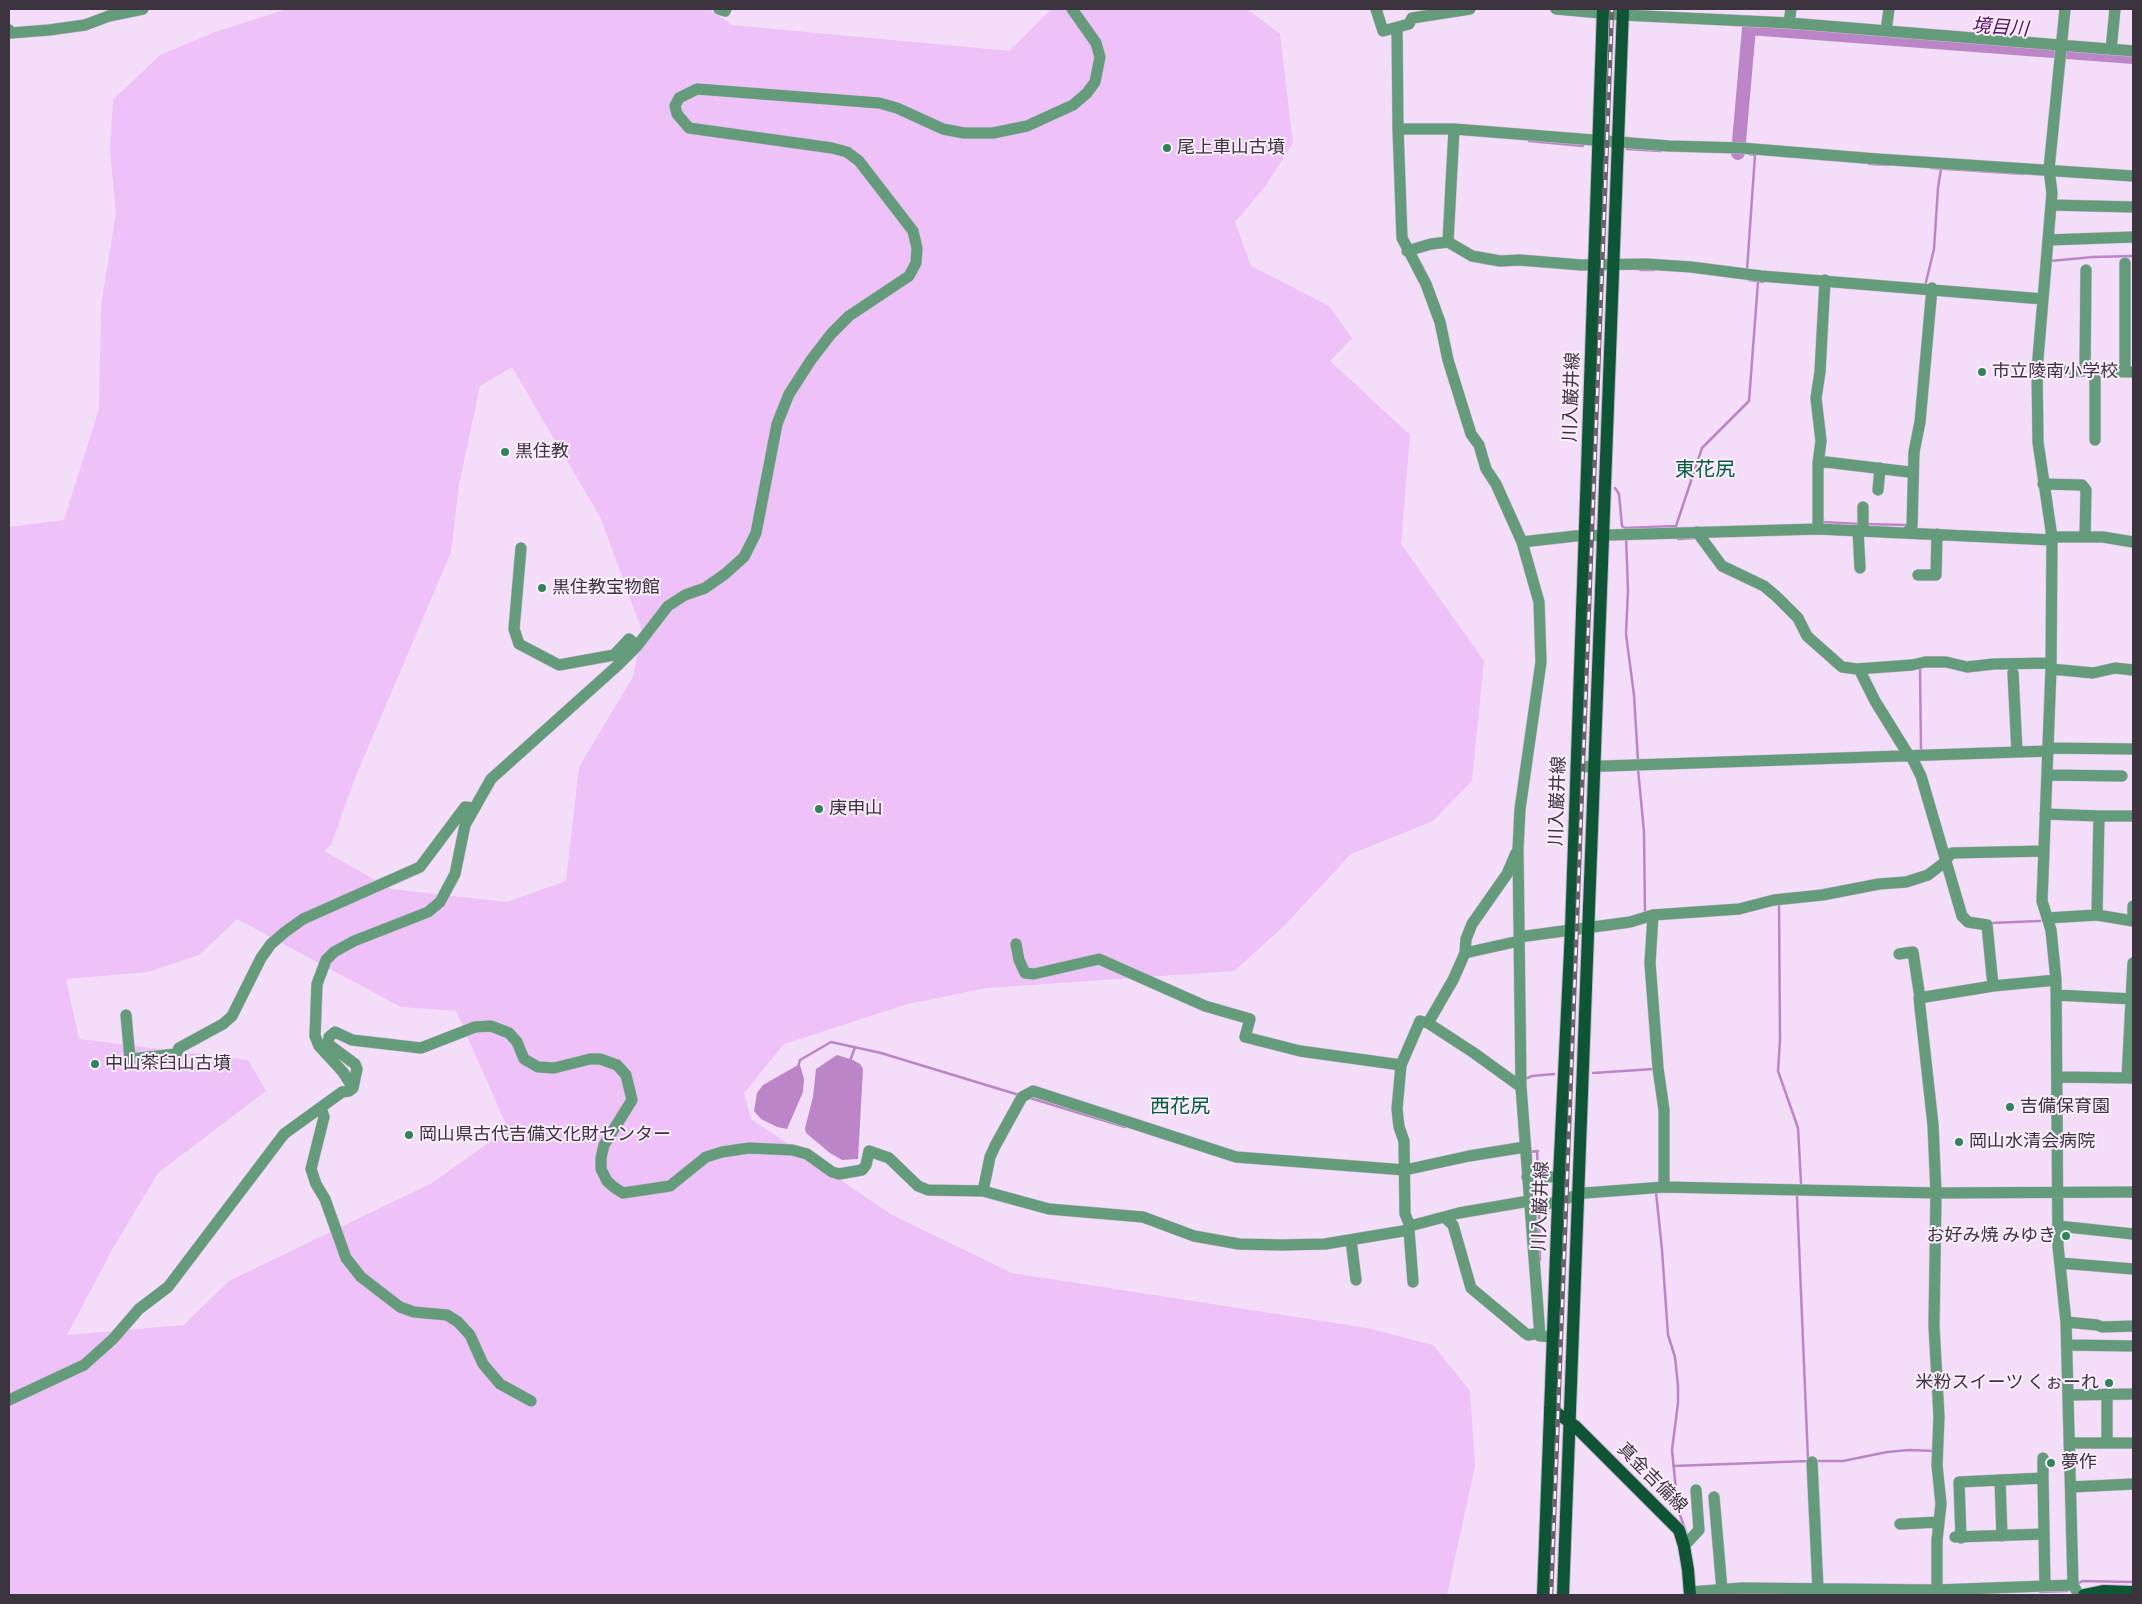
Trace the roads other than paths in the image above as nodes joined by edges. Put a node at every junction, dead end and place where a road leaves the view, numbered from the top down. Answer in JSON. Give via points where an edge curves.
{"nodes":[{"id":1,"x":143,"y":9,"type":"edge"},
{"id":2,"x":719,"y":9,"type":"edge"},
{"id":3,"x":726,"y":9,"type":"edge"},
{"id":4,"x":1072,"y":9,"type":"edge"},
{"id":5,"x":1376,"y":9,"type":"edge"},
{"id":6,"x":1456,"y":9,"type":"edge"},
{"id":7,"x":1470,"y":9,"type":"edge"},
{"id":8,"x":1556,"y":9,"type":"edge"},
{"id":9,"x":1791,"y":9,"type":"edge"},
{"id":10,"x":1889,"y":9,"type":"edge"},
{"id":11,"x":2065,"y":9,"type":"edge"},
{"id":12,"x":2115,"y":9,"type":"edge"},
{"id":13,"x":1603,"y":11,"type":"edge"},
{"id":14,"x":1623,"y":12,"type":"edge"},
{"id":15,"x":1690,"y":14,"type":"edge"},
{"id":16,"x":1789,"y":23,"type":"junction"},
{"id":17,"x":1397,"y":28,"type":"junction"},
{"id":18,"x":9,"y":30,"type":"edge"},
{"id":19,"x":1886,"y":31,"type":"junction"},
{"id":20,"x":2061,"y":48,"type":"junction"},
{"id":21,"x":2111,"y":50,"type":"junction"},
{"id":22,"x":2133,"y":51,"type":"edge"},
{"id":23,"x":1454,"y":129,"type":"junction"},
{"id":24,"x":1398,"y":130,"type":"junction"},
{"id":25,"x":1599,"y":141,"type":"junction"},
{"id":26,"x":1618,"y":142,"type":"junction"},
{"id":27,"x":2049,"y":169,"type":"junction"},
{"id":28,"x":2133,"y":176,"type":"edge"},
{"id":29,"x":2051,"y":205,"type":"junction"},
{"id":30,"x":2133,"y":207,"type":"edge"},
{"id":31,"x":2133,"y":237,"type":"edge"},
{"id":32,"x":2048,"y":240,"type":"junction"},
{"id":33,"x":1448,"y":242,"type":"junction"},
{"id":34,"x":1407,"y":251,"type":"junction"},
{"id":35,"x":2126,"y":263,"type":"dead end"},
{"id":36,"x":1613,"y":264,"type":"junction"},
{"id":37,"x":1594,"y":265,"type":"junction"},
{"id":38,"x":2086,"y":270,"type":"dead end"},
{"id":39,"x":1825,"y":283,"type":"junction"},
{"id":40,"x":1929,"y":289,"type":"junction"},
{"id":41,"x":2042,"y":299,"type":"junction"},
{"id":42,"x":2037,"y":370,"type":"junction"},
{"id":43,"x":2090,"y":370,"type":"junction"},
{"id":44,"x":2129,"y":372,"type":"edge"},
{"id":45,"x":2095,"y":440,"type":"dead end"},
{"id":46,"x":1818,"y":464,"type":"junction"},
{"id":47,"x":1880,"y":468,"type":"junction"},
{"id":48,"x":1909,"y":472,"type":"dead end"},
{"id":49,"x":2043,"y":484,"type":"junction"},
{"id":50,"x":1878,"y":490,"type":"dead end"},
{"id":51,"x":1863,"y":507,"type":"dead end"},
{"id":52,"x":1861,"y":527,"type":"junction"},
{"id":53,"x":1818,"y":529,"type":"junction"},
{"id":54,"x":1697,"y":532,"type":"junction"},
{"id":55,"x":1907,"y":533,"type":"junction"},
{"id":56,"x":1938,"y":534,"type":"junction"},
{"id":57,"x":1584,"y":536,"type":"junction"},
{"id":58,"x":1604,"y":536,"type":"junction"},
{"id":59,"x":2085,"y":537,"type":"junction"},
{"id":60,"x":2052,"y":539,"type":"junction"},
{"id":61,"x":1522,"y":542,"type":"junction"},
{"id":62,"x":2133,"y":542,"type":"edge"},
{"id":63,"x":522,"y":548,"type":"dead end"},
{"id":64,"x":1860,"y":568,"type":"dead end"},
{"id":65,"x":1918,"y":575,"type":"dead end"},
{"id":66,"x":637,"y":646,"type":"junction"},
{"id":67,"x":2051,"y":666,"type":"junction"},
{"id":68,"x":2133,"y":670,"type":"edge"},
{"id":69,"x":1860,"y":671,"type":"junction"},
{"id":70,"x":2013,"y":673,"type":"dead end"},
{"id":71,"x":2133,"y":749,"type":"edge"},
{"id":72,"x":2048,"y":750,"type":"junction"},
{"id":73,"x":2017,"y":752,"type":"junction"},
{"id":74,"x":1915,"y":755,"type":"junction"},
{"id":75,"x":1576,"y":767,"type":"junction"},
{"id":76,"x":1594,"y":767,"type":"junction"},
{"id":77,"x":2047,"y":775,"type":"junction"},
{"id":78,"x":2122,"y":776,"type":"dead end"},
{"id":79,"x":474,"y":808,"type":"junction"},
{"id":80,"x":2045,"y":814,"type":"junction"},
{"id":81,"x":2099,"y":816,"type":"junction"},
{"id":82,"x":2133,"y":816,"type":"edge"},
{"id":83,"x":1518,"y":849,"type":"junction"},
{"id":84,"x":2044,"y":851,"type":"junction"},
{"id":85,"x":1947,"y":861,"type":"junction"},
{"id":86,"x":2133,"y":906,"type":"edge"},
{"id":87,"x":2097,"y":915,"type":"junction"},
{"id":88,"x":1650,"y":918,"type":"junction"},
{"id":89,"x":2047,"y":918,"type":"junction"},
{"id":90,"x":2133,"y":921,"type":"edge"},
{"id":91,"x":1589,"y":928,"type":"junction"},
{"id":92,"x":1571,"y":930,"type":"junction"},
{"id":93,"x":1519,"y":939,"type":"junction"},
{"id":94,"x":1016,"y":944,"type":"dead end"},
{"id":95,"x":1465,"y":953,"type":"junction"},
{"id":96,"x":1899,"y":954,"type":"dead end"},
{"id":97,"x":2133,"y":963,"type":"edge"},
{"id":98,"x":2056,"y":980,"type":"junction"},
{"id":99,"x":1993,"y":986,"type":"junction"},
{"id":100,"x":2056,"y":996,"type":"junction"},
{"id":101,"x":1920,"y":998,"type":"junction"},
{"id":102,"x":2132,"y":999,"type":"edge"},
{"id":103,"x":126,"y":1015,"type":"dead end"},
{"id":104,"x":1428,"y":1023,"type":"junction"},
{"id":105,"x":1401,"y":1065,"type":"junction"},
{"id":106,"x":2058,"y":1077,"type":"junction"},
{"id":107,"x":2130,"y":1078,"type":"edge"},
{"id":108,"x":1521,"y":1087,"type":"junction"},
{"id":109,"x":353,"y":1088,"type":"junction"},
{"id":110,"x":321,"y":1108,"type":"junction"},
{"id":111,"x":1526,"y":1151,"type":"junction"},
{"id":112,"x":1405,"y":1173,"type":"junction"},
{"id":113,"x":1528,"y":1177,"type":"junction"},
{"id":114,"x":1559,"y":1177,"type":"junction"},
{"id":115,"x":1660,"y":1187,"type":"junction"},
{"id":116,"x":984,"y":1191,"type":"junction"},
{"id":117,"x":2133,"y":1192,"type":"edge"},
{"id":118,"x":1936,"y":1193,"type":"junction"},
{"id":119,"x":2056,"y":1193,"type":"junction"},
{"id":120,"x":1578,"y":1195,"type":"junction"},
{"id":121,"x":1558,"y":1201,"type":"junction"},
{"id":122,"x":1529,"y":1203,"type":"junction"},
{"id":123,"x":1444,"y":1217,"type":"junction"},
{"id":124,"x":2058,"y":1226,"type":"junction"},
{"id":125,"x":1410,"y":1228,"type":"junction"},
{"id":126,"x":2133,"y":1234,"type":"edge"},
{"id":127,"x":1351,"y":1240,"type":"junction"},
{"id":128,"x":2060,"y":1262,"type":"junction"},
{"id":129,"x":2133,"y":1269,"type":"edge"},
{"id":130,"x":1356,"y":1280,"type":"dead end"},
{"id":131,"x":1413,"y":1282,"type":"dead end"},
{"id":132,"x":2066,"y":1322,"type":"junction"},
{"id":133,"x":2133,"y":1326,"type":"edge"},
{"id":134,"x":1540,"y":1333,"type":"junction"},
{"id":135,"x":1554,"y":1337,"type":"junction"},
{"id":136,"x":2067,"y":1346,"type":"junction"},
{"id":137,"x":2133,"y":1346,"type":"edge"},
{"id":138,"x":2107,"y":1394,"type":"junction"},
{"id":139,"x":2133,"y":1394,"type":"edge"},
{"id":140,"x":2068,"y":1395,"type":"junction"},
{"id":141,"x":9,"y":1400,"type":"edge"},
{"id":142,"x":531,"y":1401,"type":"dead end"},
{"id":143,"x":1550,"y":1408,"type":"junction"},
{"id":144,"x":1570,"y":1422,"type":"junction"},
{"id":145,"x":2069,"y":1443,"type":"junction"},
{"id":146,"x":2107,"y":1443,"type":"junction"},
{"id":147,"x":2133,"y":1443,"type":"edge"},
{"id":148,"x":2043,"y":1458,"type":"dead end"},
{"id":149,"x":1812,"y":1462,"type":"dead end"},
{"id":150,"x":2043,"y":1478,"type":"junction"},
{"id":151,"x":2000,"y":1480,"type":"junction"},
{"id":152,"x":2133,"y":1484,"type":"edge"},
{"id":153,"x":2071,"y":1487,"type":"junction"},
{"id":154,"x":1696,"y":1490,"type":"dead end"},
{"id":155,"x":1714,"y":1497,"type":"dead end"},
{"id":156,"x":1715,"y":1516,"type":"junction"},
{"id":157,"x":1698,"y":1519,"type":"junction"},
{"id":158,"x":1939,"y":1522,"type":"junction"},
{"id":159,"x":1900,"y":1524,"type":"dead end"},
{"id":160,"x":2044,"y":1534,"type":"junction"},
{"id":161,"x":2002,"y":1536,"type":"junction"},
{"id":162,"x":1687,"y":1543,"type":"junction"},
{"id":163,"x":1818,"y":1585,"type":"junction"},
{"id":164,"x":1722,"y":1586,"type":"junction"},
{"id":165,"x":1937,"y":1586,"type":"junction"},
{"id":166,"x":2045,"y":1586,"type":"junction"},
{"id":167,"x":2077,"y":1590,"type":"edge"},
{"id":168,"x":2133,"y":1592,"type":"edge"},
{"id":169,"x":1690,"y":1594,"type":"edge"},
{"id":170,"x":1543,"y":1595,"type":"edge"},
{"id":171,"x":1563,"y":1595,"type":"edge"}],
"edges":[{"from":1,"to":18,"type":"street","via":[[76,26],[11,33]]},
{"from":2,"to":3,"type":"street","via":[[725,12]]},
{"from":4,"to":66,"type":"street","via":[[1096,43],[1100,57],[1095,82],[1073,104],[1026,126],[994,133],[964,133],[879,103],[697,90],[679,98],[675,106],[677,114],[689,128],[847,152],[864,168],[913,231],[916,263],[909,276],[849,316],[831,334],[789,394],[777,424],[756,533],[744,556],[705,588],[668,606]]},
{"from":5,"to":17,"type":"street","via":[[1383,30]]},
{"from":6,"to":7,"type":"street"},
{"from":6,"to":17,"type":"street","via":[[1412,18],[1408,24]]},
{"from":8,"to":13,"type":"street"},
{"from":9,"to":16,"type":"street"},
{"from":10,"to":19,"type":"street"},
{"from":11,"to":20,"type":"street"},
{"from":12,"to":21,"type":"street"},
{"from":13,"to":14,"type":"street"},
{"from":13,"to":25,"type":"main road","name":"川入巌井線"},
{"from":14,"to":15,"type":"street"},
{"from":14,"to":26,"type":"main road","name":"川入巌井線"},
{"from":15,"to":16,"type":"street"},
{"from":16,"to":19,"type":"street"},
{"from":17,"to":24,"type":"street"},
{"from":19,"to":20,"type":"street"},
{"from":20,"to":21,"type":"street"},
{"from":20,"to":27,"type":"street"},
{"from":21,"to":22,"type":"street"},
{"from":23,"to":24,"type":"street"},
{"from":23,"to":25,"type":"street"},
{"from":23,"to":33,"type":"street"},
{"from":24,"to":34,"type":"street","via":[[1402,238]]},
{"from":25,"to":26,"type":"street"},
{"from":25,"to":37,"type":"main road","name":"川入巌井線"},
{"from":26,"to":27,"type":"street"},
{"from":26,"to":36,"type":"main road","name":"川入巌井線"},
{"from":27,"to":28,"type":"street"},
{"from":27,"to":29,"type":"street"},
{"from":29,"to":30,"type":"street"},
{"from":29,"to":32,"type":"street"},
{"from":31,"to":32,"type":"street"},
{"from":32,"to":41,"type":"street"},
{"from":33,"to":34,"type":"street"},
{"from":33,"to":37,"type":"street","via":[[1472,256],[1500,261]]},
{"from":34,"to":61,"type":"street","via":[[1426,284],[1440,322],[1471,434],[1479,445],[1486,469]]},
{"from":35,"to":44,"type":"street"},
{"from":36,"to":37,"type":"street"},
{"from":36,"to":39,"type":"street","via":[[1691,267]]},
{"from":36,"to":58,"type":"main road","name":"川入巌井線"},
{"from":37,"to":57,"type":"main road","name":"川入巌井線"},
{"from":38,"to":43,"type":"street"},
{"from":39,"to":40,"type":"street"},
{"from":39,"to":46,"type":"street","via":[[1816,398],[1821,441]]},
{"from":40,"to":41,"type":"street"},
{"from":40,"to":55,"type":"street","via":[[1920,422],[1914,452],[1912,526]]},
{"from":41,"to":42,"type":"street"},
{"from":42,"to":43,"type":"street"},
{"from":42,"to":49,"type":"street","via":[[2038,442]]},
{"from":43,"to":44,"type":"street"},
{"from":43,"to":45,"type":"street"},
{"from":46,"to":47,"type":"street","via":[[1826,462]]},
{"from":46,"to":53,"type":"street"},
{"from":47,"to":48,"type":"street"},
{"from":47,"to":50,"type":"street"},
{"from":49,"to":59,"type":"street","via":[[2082,485],[2086,490]]},
{"from":49,"to":60,"type":"street"},
{"from":51,"to":52,"type":"street"},
{"from":52,"to":53,"type":"street"},
{"from":52,"to":55,"type":"street"},
{"from":52,"to":64,"type":"street"},
{"from":53,"to":54,"type":"street"},
{"from":54,"to":58,"type":"street"},
{"from":54,"to":69,"type":"street","via":[[1722,566],[1764,586],[1798,618],[1807,636],[1836,663]]},
{"from":55,"to":56,"type":"street"},
{"from":56,"to":60,"type":"street"},
{"from":56,"to":65,"type":"street","via":[[1936,575]]},
{"from":57,"to":58,"type":"street"},
{"from":57,"to":61,"type":"street"},
{"from":57,"to":75,"type":"main road","name":"川入巌井線"},
{"from":58,"to":76,"type":"main road","name":"川入巌井線"},
{"from":59,"to":60,"type":"street"},
{"from":59,"to":62,"type":"street"},
{"from":60,"to":67,"type":"street"},
{"from":61,"to":83,"type":"street","via":[[1539,602],[1541,662],[1520,809]]},
{"from":63,"to":66,"type":"street","via":[[514,629],[520,644],[559,665],[614,655],[629,639]]},
{"from":66,"to":79,"type":"street","via":[[498,772]]},
{"from":67,"to":68,"type":"street","via":[[2093,673],[2115,668]]},
{"from":67,"to":69,"type":"street","via":[[1994,664],[1967,668],[1946,662],[1925,662]]},
{"from":67,"to":72,"type":"street"},
{"from":69,"to":74,"type":"street","via":[[1875,701]]},
{"from":70,"to":73,"type":"street"},
{"from":71,"to":72,"type":"street"},
{"from":72,"to":73,"type":"street"},
{"from":72,"to":77,"type":"street"},
{"from":73,"to":74,"type":"street"},
{"from":74,"to":76,"type":"street"},
{"from":74,"to":85,"type":"street"},
{"from":75,"to":76,"type":"street"},
{"from":75,"to":92,"type":"main road","name":"川入巌井線"},
{"from":76,"to":91,"type":"main road","name":"川入巌井線"},
{"from":77,"to":78,"type":"street"},
{"from":77,"to":80,"type":"street"},
{"from":79,"to":103,"type":"street","via":[[465,806],[420,866],[303,919],[284,932],[261,958],[232,1016],[179,1048],[176,1054],[130,1059]]},
{"from":79,"to":109,"type":"street","via":[[465,825],[455,874],[440,902],[428,912],[334,952],[320,971],[315,1036],[319,1046]]},
{"from":80,"to":81,"type":"street"},
{"from":80,"to":84,"type":"street"},
{"from":81,"to":82,"type":"street"},
{"from":81,"to":87,"type":"street"},
{"from":83,"to":93,"type":"street"},
{"from":83,"to":95,"type":"street","via":[[1507,874],[1472,924]]},
{"from":84,"to":85,"type":"street"},
{"from":84,"to":89,"type":"street","via":[[2042,901]]},
{"from":85,"to":88,"type":"street","via":[[1928,875],[1906,882],[1774,900],[1740,909]]},
{"from":85,"to":99,"type":"street","via":[[1962,916],[1968,922],[1987,926]]},
{"from":86,"to":90,"type":"street"},
{"from":87,"to":89,"type":"street"},
{"from":87,"to":90,"type":"street"},
{"from":88,"to":91,"type":"street"},
{"from":88,"to":115,"type":"street","via":[[1650,963],[1664,1110]]},
{"from":89,"to":98,"type":"street"},
{"from":91,"to":92,"type":"street"},
{"from":91,"to":120,"type":"main road","name":"川入巌井線"},
{"from":92,"to":93,"type":"street"},
{"from":92,"to":114,"type":"main road","name":"川入巌井線"},
{"from":93,"to":95,"type":"street"},
{"from":93,"to":108,"type":"street"},
{"from":94,"to":105,"type":"street","via":[[1025,973],[1034,974],[1099,958],[1205,1006],[1250,1019],[1245,1037],[1300,1051]]},
{"from":95,"to":104,"type":"street"},
{"from":96,"to":101,"type":"street","via":[[1913,952]]},
{"from":97,"to":102,"type":"street"},
{"from":98,"to":99,"type":"street"},
{"from":98,"to":100,"type":"street"},
{"from":99,"to":101,"type":"street"},
{"from":100,"to":102,"type":"street"},
{"from":100,"to":106,"type":"street"},
{"from":101,"to":118,"type":"street","via":[[1934,1124]]},
{"from":102,"to":107,"type":"street"},
{"from":104,"to":105,"type":"street","via":[[1420,1021]]},
{"from":104,"to":108,"type":"street"},
{"from":105,"to":112,"type":"street","via":[[1398,1109],[1399,1128],[1404,1140]]},
{"from":106,"to":107,"type":"street"},
{"from":106,"to":119,"type":"street"},
{"from":108,"to":111,"type":"street"},
{"from":109,"to":110,"type":"street"},
{"from":109,"to":116,"type":"street","via":[[358,1069],[330,1047],[327,1040],[332,1033],[352,1040],[421,1048],[475,1027],[491,1026],[509,1033],[524,1059],[538,1067],[554,1068],[596,1059],[622,1069],[632,1100],[607,1140],[601,1158],[607,1181],[623,1192],[670,1186],[706,1157],[749,1148],[802,1152],[839,1174],[862,1170],[869,1151],[889,1158],[918,1186],[928,1190]]},
{"from":110,"to":141,"type":"street","via":[[284,1134],[168,1286],[139,1309],[113,1339],[84,1366]]},
{"from":110,"to":142,"type":"street","via":[[324,1118],[311,1169],[346,1258],[361,1277],[400,1307],[414,1312],[447,1315],[458,1322],[470,1335],[483,1364],[500,1384]]},
{"from":111,"to":112,"type":"street","via":[[1469,1156]]},
{"from":111,"to":113,"type":"street"},
{"from":112,"to":116,"type":"street","via":[[1236,1157],[1033,1091],[1024,1096],[995,1146]]},
{"from":112,"to":125,"type":"street","via":[[1405,1214]]},
{"from":113,"to":114,"type":"street"},
{"from":113,"to":122,"type":"street"},
{"from":114,"to":121,"type":"main road","name":"川入巌井線"},
{"from":115,"to":118,"type":"street"},
{"from":115,"to":120,"type":"street"},
{"from":116,"to":127,"type":"street","via":[[1049,1209],[1144,1217],[1194,1236],[1239,1244],[1305,1245]]},
{"from":117,"to":119,"type":"street"},
{"from":118,"to":119,"type":"street"},
{"from":118,"to":158,"type":"street","via":[[1934,1326],[1939,1417]]},
{"from":119,"to":124,"type":"street"},
{"from":120,"to":121,"type":"street"},
{"from":120,"to":144,"type":"main road","name":"川入巌井線"},
{"from":121,"to":122,"type":"street"},
{"from":121,"to":135,"type":"main road","name":"川入巌井線"},
{"from":122,"to":123,"type":"street"},
{"from":122,"to":134,"type":"street"},
{"from":123,"to":125,"type":"street"},
{"from":123,"to":134,"type":"street","via":[[1453,1225],[1469,1282],[1475,1292],[1525,1333]]},
{"from":124,"to":126,"type":"street"},
{"from":124,"to":128,"type":"street"},
{"from":125,"to":127,"type":"street"},
{"from":125,"to":131,"type":"street"},
{"from":127,"to":130,"type":"street"},
{"from":128,"to":129,"type":"street"},
{"from":128,"to":132,"type":"street"},
{"from":132,"to":133,"type":"street","via":[[2102,1327]]},
{"from":132,"to":136,"type":"street"},
{"from":134,"to":135,"type":"street","via":[[1540,1336]]},
{"from":135,"to":143,"type":"main road","name":"川入巌井線"},
{"from":136,"to":137,"type":"street"},
{"from":136,"to":140,"type":"street"},
{"from":138,"to":139,"type":"street"},
{"from":138,"to":140,"type":"street"},
{"from":138,"to":146,"type":"street"},
{"from":140,"to":145,"type":"street"},
{"from":143,"to":144,"type":"main road","name":"真金吉備線"},
{"from":143,"to":170,"type":"main road","name":"川入巌井線"},
{"from":144,"to":162,"type":"main road","name":"真金吉備線","via":[[1679,1530]]},
{"from":144,"to":171,"type":"main road","name":"川入巌井線"},
{"from":145,"to":146,"type":"street"},
{"from":145,"to":153,"type":"street"},
{"from":146,"to":147,"type":"street"},
{"from":148,"to":150,"type":"street"},
{"from":149,"to":163,"type":"street"},
{"from":150,"to":151,"type":"street"},
{"from":150,"to":160,"type":"street"},
{"from":151,"to":161,"type":"street"},
{"from":151,"to":161,"type":"street","via":[[1959,1482],[1957,1538]]},
{"from":152,"to":153,"type":"street"},
{"from":153,"to":167,"type":"street"},
{"from":154,"to":157,"type":"street"},
{"from":155,"to":156,"type":"street"},
{"from":156,"to":157,"type":"street"},
{"from":156,"to":164,"type":"street"},
{"from":157,"to":162,"type":"street","via":[[1699,1530]]},
{"from":158,"to":159,"type":"street"},
{"from":158,"to":165,"type":"street"},
{"from":160,"to":161,"type":"street"},
{"from":160,"to":166,"type":"street"},
{"from":162,"to":169,"type":"main road","name":"真金吉備線"},
{"from":163,"to":164,"type":"street"},
{"from":163,"to":165,"type":"street"},
{"from":164,"to":169,"type":"street"},
{"from":165,"to":166,"type":"street"},
{"from":166,"to":167,"type":"street"},
{"from":167,"to":168,"type":"main road"}]}
